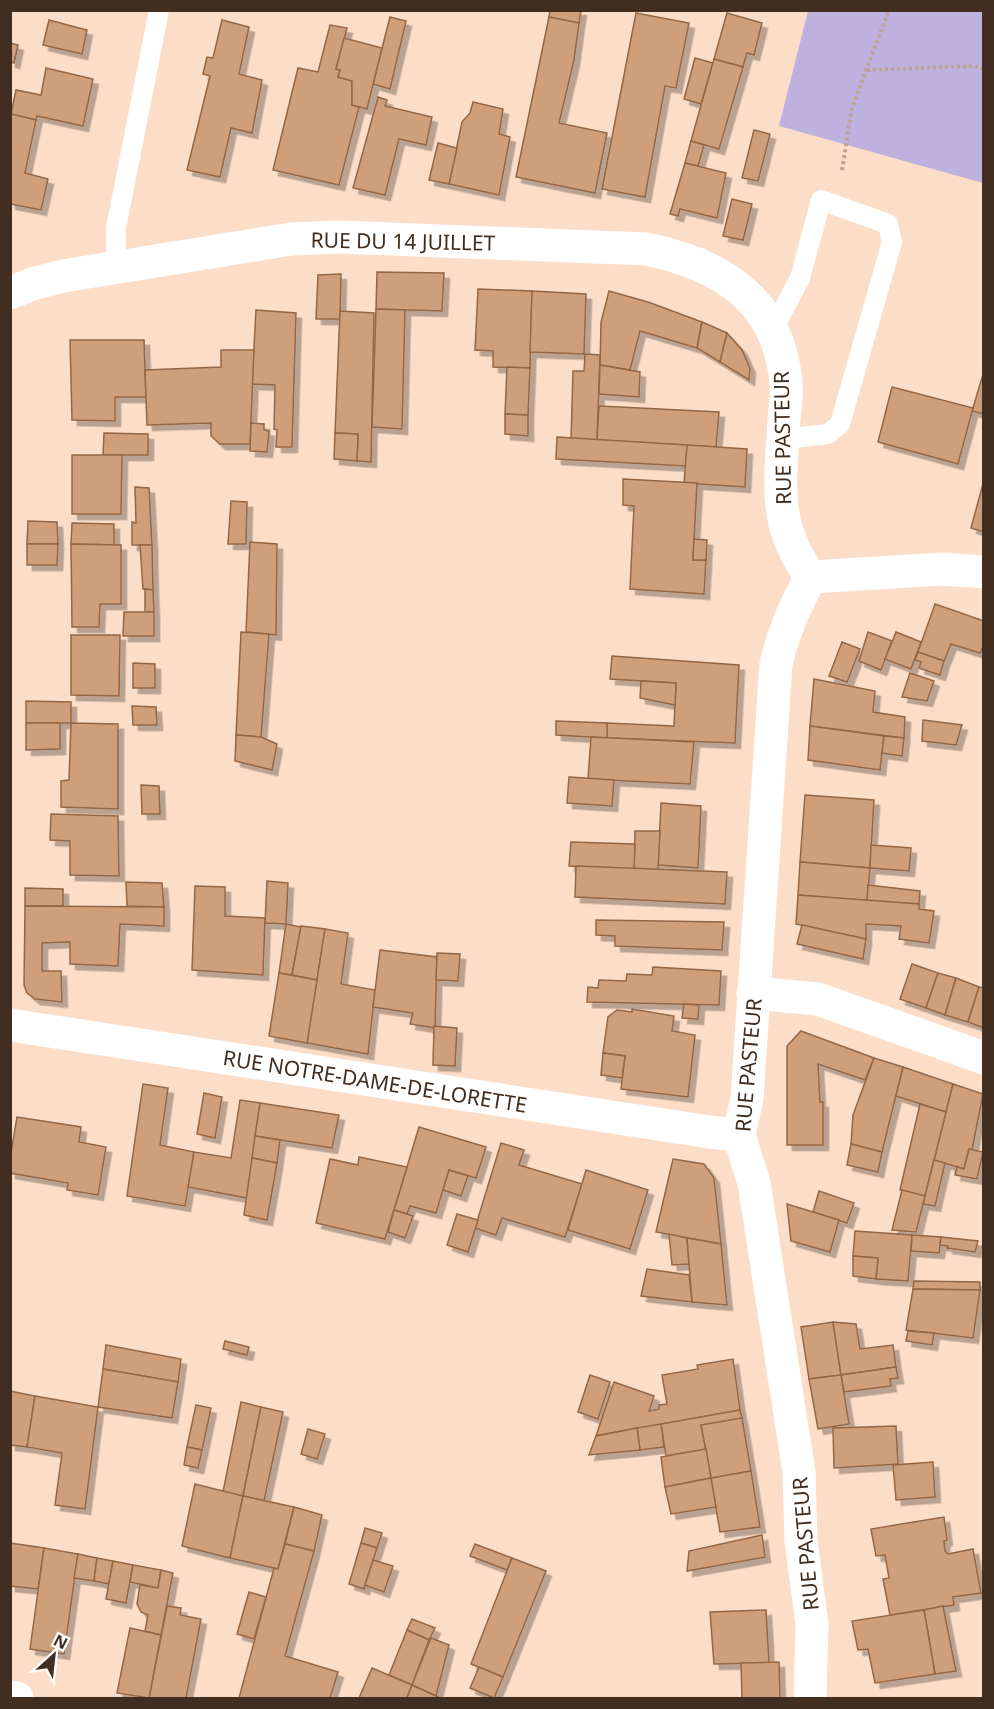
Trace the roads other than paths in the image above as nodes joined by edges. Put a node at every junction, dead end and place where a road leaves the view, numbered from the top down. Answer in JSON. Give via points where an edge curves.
{"nodes":[{"id":1,"x":159,"y":10,"type":"edge"},
{"id":2,"x":116,"y":268,"type":"junction"},
{"id":3,"x":10,"y":293,"type":"edge"},
{"id":4,"x":773,"y":328,"type":"junction"},
{"id":5,"x":783,"y":439,"type":"junction"},
{"id":6,"x":984,"y":572,"type":"edge"},
{"id":7,"x":811,"y":577,"type":"junction"},
{"id":8,"x":753,"y":993,"type":"junction"},
{"id":9,"x":10,"y":1025,"type":"edge"},
{"id":10,"x":984,"y":1058,"type":"edge"},
{"id":11,"x":739,"y":1135,"type":"junction"},
{"id":12,"x":10,"y":1697,"type":"edge"},
{"id":13,"x":17,"y":1698,"type":"edge"},
{"id":14,"x":810,"y":1698,"type":"edge"}],
"edges":[{"from":1,"to":2,"type":"lane","via":[[116,228]]},
{"from":2,"to":3,"type":"street","name":"RUE DU 14 JUILLET","via":[[63,276]]},
{"from":2,"to":4,"type":"street","name":"RUE DU 14 JUILLET","via":[[291,239],[340,237],[646,249],[692,261],[715,272],[739,288]]},
{"from":4,"to":5,"type":"street","name":"RUE PASTEUR","via":[[786,384]]},
{"from":4,"to":5,"type":"lane","via":[[800,278],[821,200],[888,224],[892,242],[840,424],[828,434]]},
{"from":5,"to":7,"type":"street","name":"RUE PASTEUR","via":[[779,477],[783,517],[798,560]]},
{"from":6,"to":7,"type":"street","via":[[942,569]]},
{"from":7,"to":8,"type":"street","name":"RUE PASTEUR","via":[[790,618],[776,664]]},
{"from":8,"to":10,"type":"street","via":[[818,999]]},
{"from":8,"to":11,"type":"street","name":"RUE PASTEUR","via":[[747,1098]]},
{"from":9,"to":11,"type":"street","name":"RUE NOTRE-DAME-DE-LORETTE"},
{"from":11,"to":14,"type":"street","name":"RUE PASTEUR","via":[[754,1183],[799,1472],[801,1540],[812,1625]]},
{"from":12,"to":13,"type":"street"}]}
